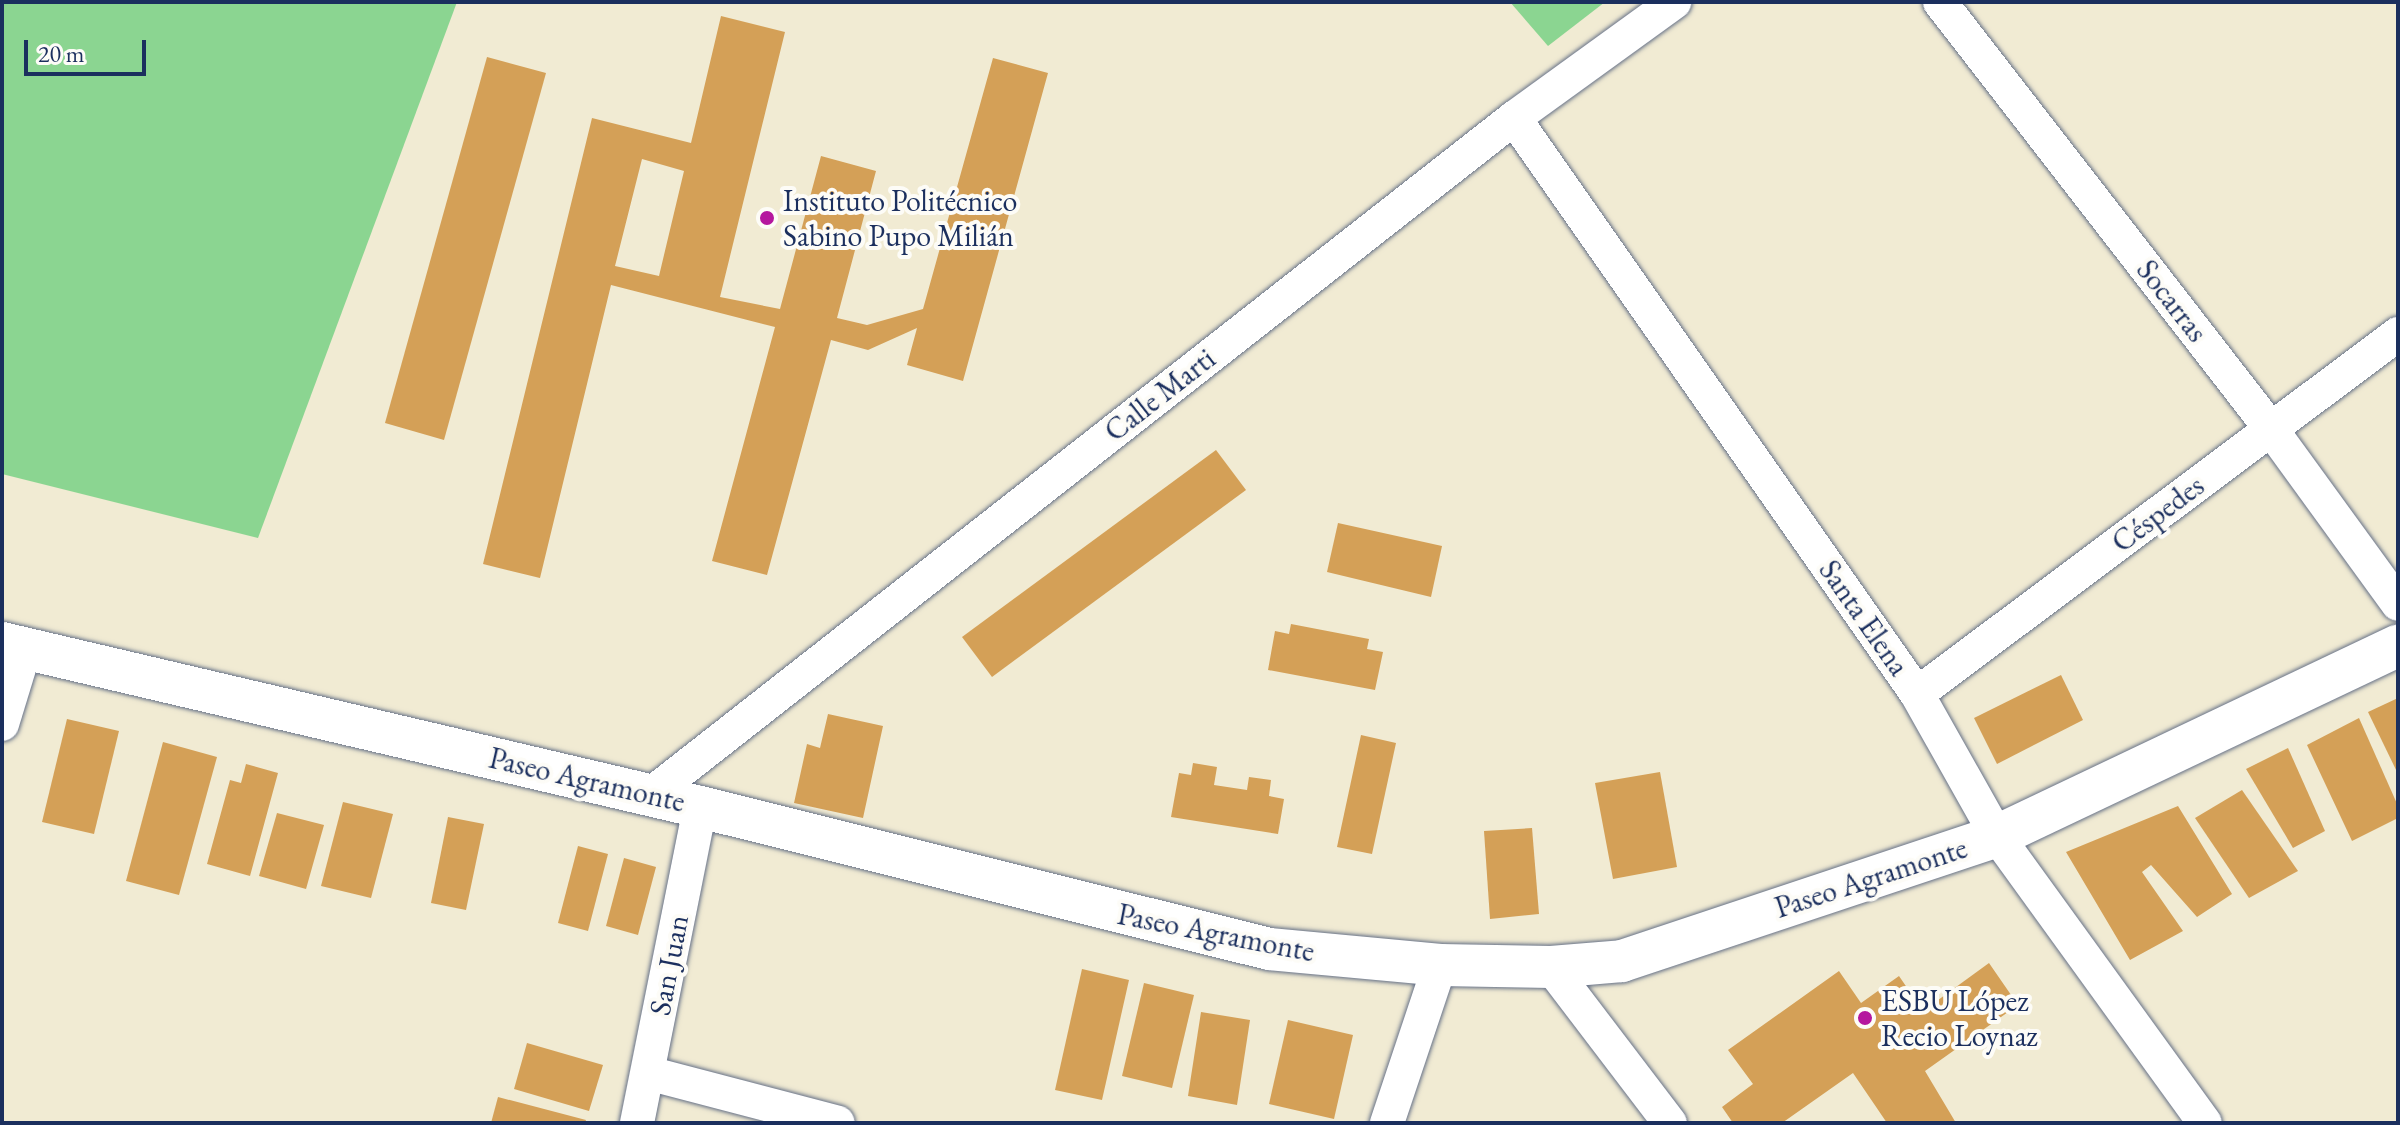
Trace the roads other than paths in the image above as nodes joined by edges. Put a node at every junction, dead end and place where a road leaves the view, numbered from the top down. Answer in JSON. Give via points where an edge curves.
{"nodes":[{"id":1,"x":1674,"y":2,"type":"edge"},
{"id":2,"x":1940,"y":2,"type":"edge"},
{"id":3,"x":1514,"y":118,"type":"junction"},
{"id":4,"x":2398,"y":334,"type":"edge"},
{"id":5,"x":2271,"y":429,"type":"junction"},
{"id":6,"x":2398,"y":604,"type":"edge"},
{"id":7,"x":14,"y":646,"type":"edge"},
{"id":8,"x":2398,"y":646,"type":"edge"},
{"id":9,"x":1917,"y":694,"type":"junction"},
{"id":10,"x":2,"y":724,"type":"edge"},
{"id":11,"x":650,"y":795,"type":"junction"},
{"id":12,"x":700,"y":807,"type":"junction"},
{"id":13,"x":1997,"y":836,"type":"junction"},
{"id":14,"x":1440,"y":965,"type":"junction"},
{"id":15,"x":1551,"y":967,"type":"junction"},
{"id":16,"x":648,"y":1073,"type":"junction"},
{"id":17,"x":637,"y":1123,"type":"edge"},
{"id":18,"x":838,"y":1123,"type":"edge"},
{"id":19,"x":1387,"y":1123,"type":"edge"},
{"id":20,"x":1670,"y":1123,"type":"edge"},
{"id":21,"x":2205,"y":1123,"type":"edge"}],
"edges":[{"from":1,"to":3,"type":"street","name":"Calle Marti"},
{"from":2,"to":5,"type":"street","name":"Socarras"},
{"from":3,"to":9,"type":"street","name":"Santa Elena"},
{"from":3,"to":11,"type":"street","name":"Calle Marti"},
{"from":4,"to":5,"type":"street","name":"Céspedes"},
{"from":5,"to":6,"type":"street","name":"Socarras"},
{"from":5,"to":9,"type":"street","name":"Céspedes"},
{"from":7,"to":10,"type":"street"},
{"from":7,"to":11,"type":"street","name":"Paseo Agramonte"},
{"from":8,"to":13,"type":"street","name":"Paseo Agramonte"},
{"from":9,"to":13,"type":"street","name":"Santa Elena"},
{"from":11,"to":12,"type":"street","name":"Paseo Agramonte"},
{"from":12,"to":14,"type":"street","name":"Paseo Agramonte","via":[[1269,949]]},
{"from":12,"to":16,"type":"street","name":"San Juan"},
{"from":13,"to":15,"type":"street","name":"Paseo Agramonte","via":[[1622,961]]},
{"from":13,"to":21,"type":"street","name":"Santa Elena"},
{"from":14,"to":15,"type":"street","name":"Paseo Agramonte"},
{"from":14,"to":19,"type":"street"},
{"from":15,"to":20,"type":"street"},
{"from":16,"to":17,"type":"street","name":"San Juan"},
{"from":16,"to":18,"type":"street"}]}
